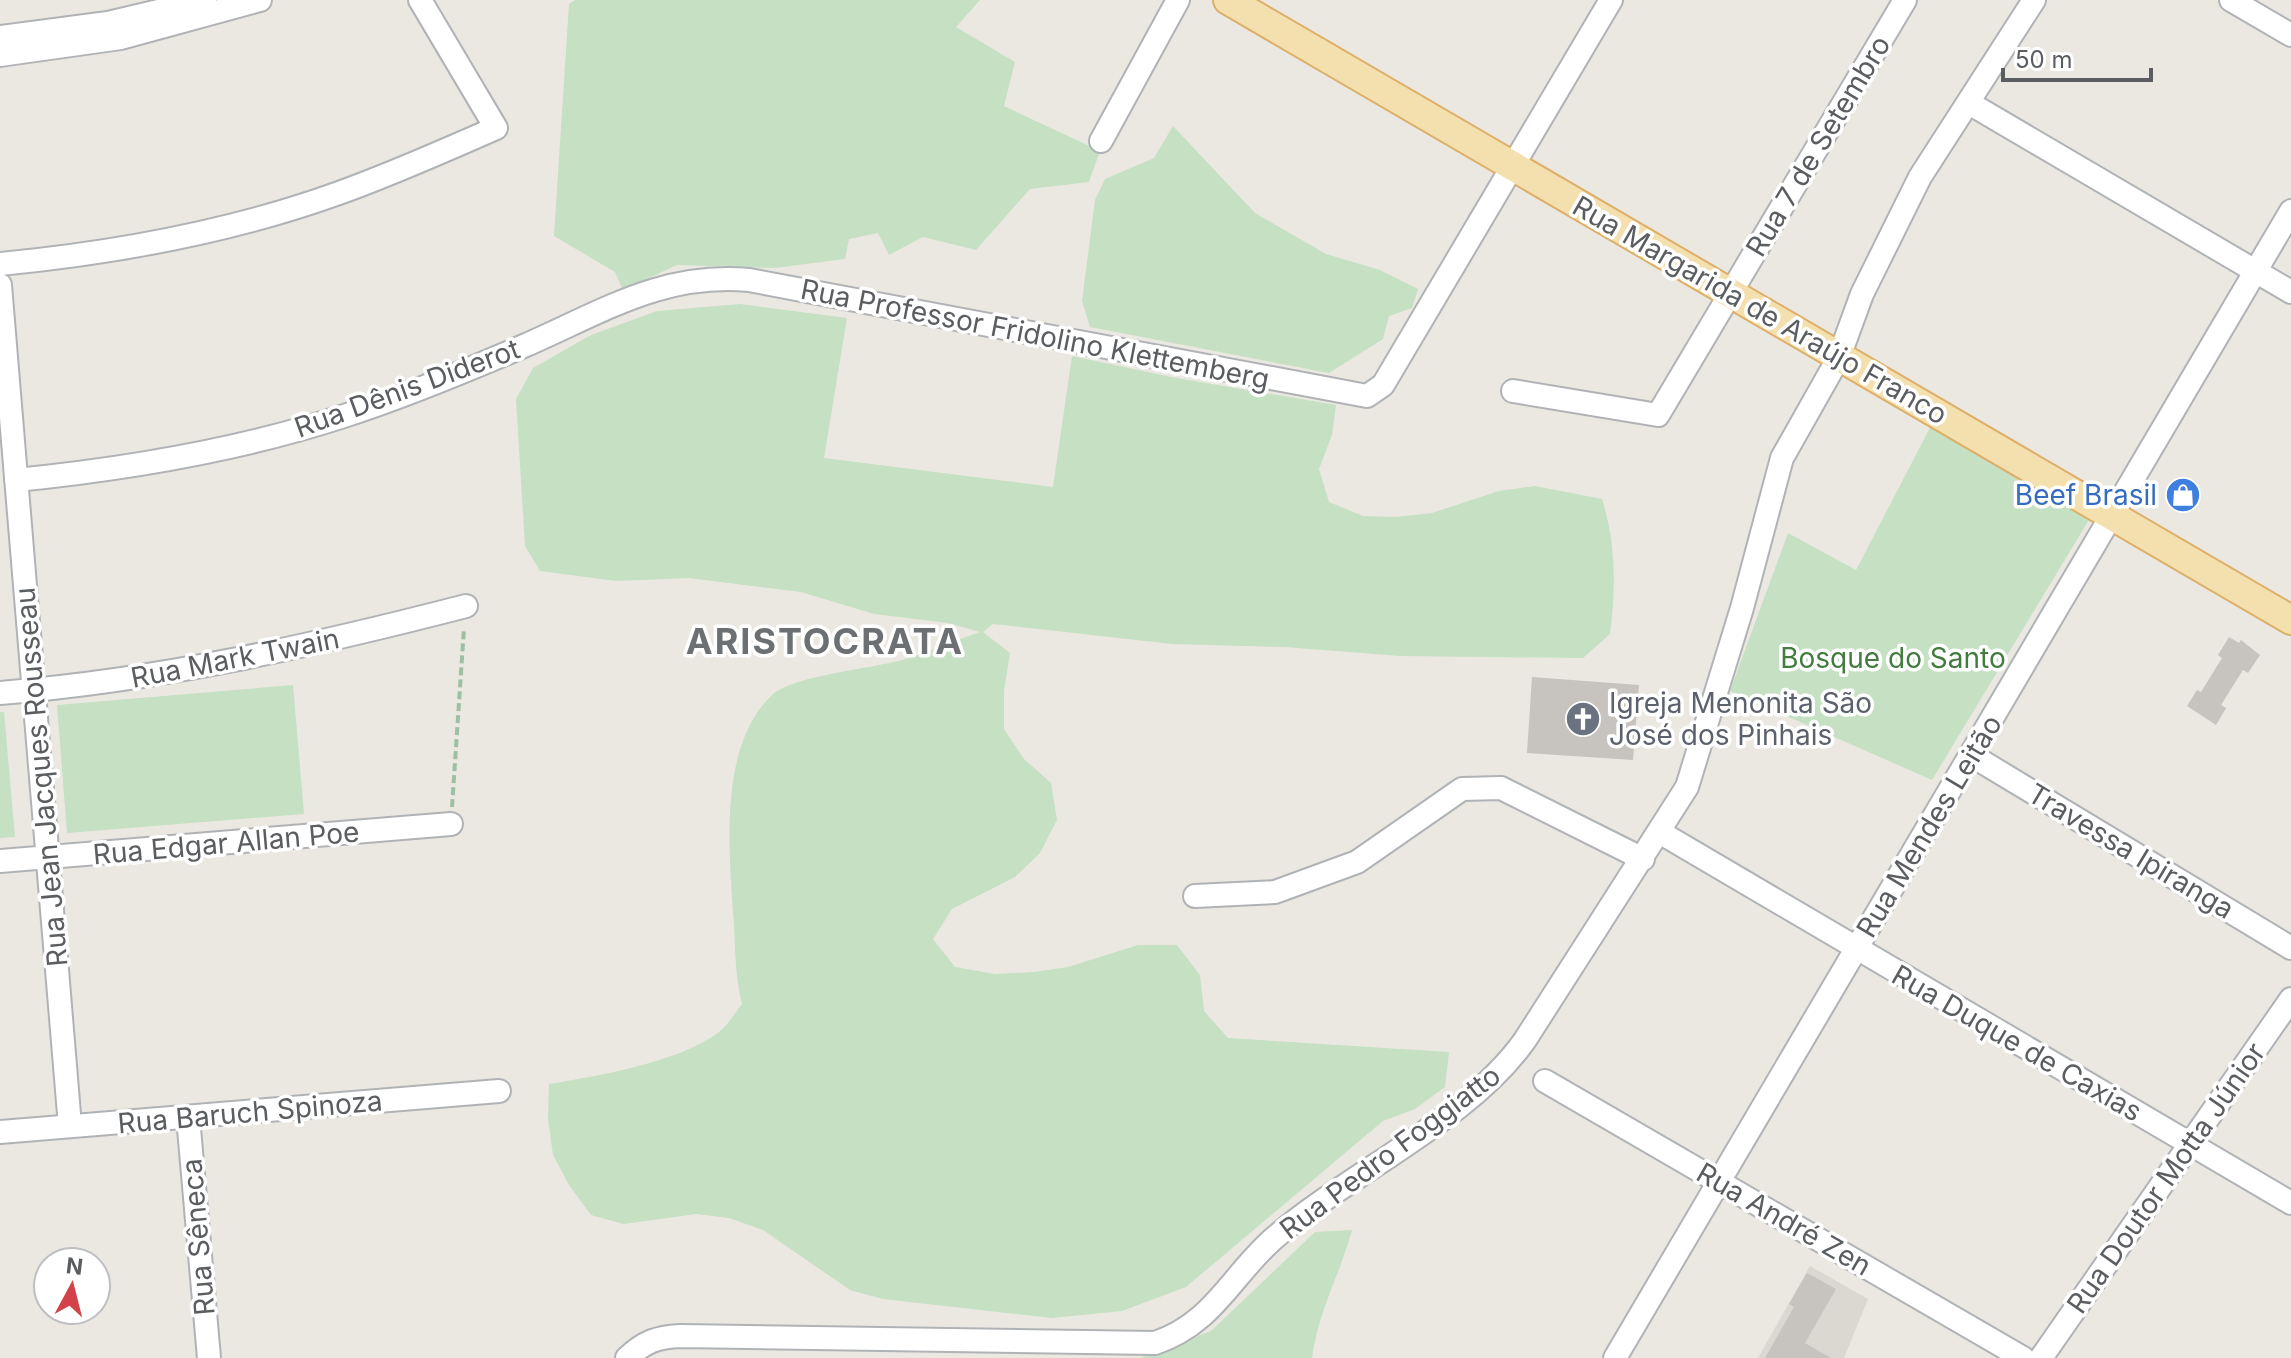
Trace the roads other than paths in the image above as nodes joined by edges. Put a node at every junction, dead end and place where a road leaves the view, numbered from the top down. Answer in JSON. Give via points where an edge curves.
{"nodes":[{"id":1,"x":260,"y":0,"type":"edge"},
{"id":2,"x":420,"y":0,"type":"edge"},
{"id":3,"x":1178,"y":0,"type":"edge"},
{"id":4,"x":1228,"y":0,"type":"edge"},
{"id":5,"x":1611,"y":0,"type":"edge"},
{"id":6,"x":1905,"y":0,"type":"edge"},
{"id":7,"x":2034,"y":0,"type":"edge"},
{"id":8,"x":2231,"y":0,"type":"edge"},
{"id":9,"x":212,"y":5,"type":"edge"},
{"id":10,"x":2291,"y":35,"type":"edge"},
{"id":11,"x":0,"y":37,"type":"edge"},
{"id":12,"x":0,"y":55,"type":"edge"},
{"id":13,"x":1969,"y":103,"type":"junction"},
{"id":14,"x":1101,"y":141,"type":"dead end"},
{"id":15,"x":1513,"y":166,"type":"junction"},
{"id":16,"x":2291,"y":211,"type":"edge"},
{"id":17,"x":0,"y":264,"type":"edge"},
{"id":18,"x":2256,"y":271,"type":"junction"},
{"id":19,"x":693,"y":278,"type":"joint"},
{"id":20,"x":0,"y":285,"type":"edge"},
{"id":21,"x":2291,"y":292,"type":"edge"},
{"id":22,"x":1730,"y":293,"type":"junction"},
{"id":23,"x":1839,"y":357,"type":"junction"},
{"id":24,"x":1513,"y":391,"type":"dead end"},
{"id":25,"x":16,"y":480,"type":"junction"},
{"id":26,"x":2112,"y":516,"type":"junction"},
{"id":27,"x":466,"y":606,"type":"road end"},
{"id":28,"x":2291,"y":620,"type":"edge"},
{"id":29,"x":34,"y":691,"type":"junction"},
{"id":30,"x":0,"y":693,"type":"edge"},
{"id":31,"x":1971,"y":755,"type":"junction"},
{"id":32,"x":451,"y":824,"type":"road end"},
{"id":33,"x":1661,"y":833,"type":"junction"},
{"id":34,"x":47,"y":857,"type":"junction"},
{"id":35,"x":1643,"y":859,"type":"junction"},
{"id":36,"x":0,"y":861,"type":"edge"},
{"id":37,"x":1195,"y":896,"type":"dead end"},
{"id":38,"x":1857,"y":948,"type":"junction"},
{"id":39,"x":2291,"y":948,"type":"edge"},
{"id":40,"x":2291,"y":999,"type":"edge"},
{"id":41,"x":1545,"y":1081,"type":"dead end"},
{"id":42,"x":499,"y":1091,"type":"dead end"},
{"id":43,"x":188,"y":1117,"type":"junction"},
{"id":44,"x":70,"y":1126,"type":"junction"},
{"id":45,"x":0,"y":1132,"type":"edge"},
{"id":46,"x":2191,"y":1144,"type":"junction"},
{"id":47,"x":1719,"y":1182,"type":"junction"},
{"id":48,"x":2291,"y":1203,"type":"edge"},
{"id":49,"x":937,"y":1349,"type":"edge"},
{"id":50,"x":209,"y":1358,"type":"edge"},
{"id":51,"x":627,"y":1358,"type":"edge"},
{"id":52,"x":1615,"y":1358,"type":"edge"},
{"id":53,"x":2023,"y":1358,"type":"edge"},
{"id":54,"x":2041,"y":1358,"type":"edge"}],
"edges":[{"from":1,"to":9,"type":"street"},
{"from":2,"to":17,"type":"street","via":[[496,128],[392,173],[275,213],[149,243]]},
{"from":3,"to":14,"type":"street"},
{"from":4,"to":15,"type":"main road","name":"Rua Margarida de Araújo Franco"},
{"from":5,"to":15,"type":"street"},
{"from":6,"to":22,"type":"street","name":"Rua 7 de Setembro"},
{"from":7,"to":13,"type":"street","name":"Rua Pedro Foggiatto"},
{"from":8,"to":10,"type":"street"},
{"from":9,"to":11,"type":"street"},
{"from":9,"to":12,"type":"street","via":[[121,38]]},
{"from":13,"to":18,"type":"street"},
{"from":13,"to":23,"type":"street","name":"Rua Pedro Foggiatto","via":[[1904,207]]},
{"from":15,"to":19,"type":"street","name":"Rua Professor Fridolino Klettemberg","via":[[1375,393],[1358,396],[749,280]]},
{"from":15,"to":22,"type":"main road","name":"Rua Margarida de Araújo Franco"},
{"from":16,"to":18,"type":"street","name":"Rua Mendes Leitão"},
{"from":18,"to":21,"type":"street"},
{"from":18,"to":26,"type":"street","name":"Rua Mendes Leitão"},
{"from":19,"to":25,"type":"street","name":"Rua Dênis Diderot","via":[[634,297],[490,361],[343,417],[216,449]]},
{"from":20,"to":25,"type":"street","name":"Rua Jean Jacques Rousseau"},
{"from":22,"to":23,"type":"main road","name":"Rua Margarida de Araújo Franco"},
{"from":22,"to":24,"type":"street","name":"Rua 7 de Setembro","via":[[1658,415]]},
{"from":23,"to":26,"type":"main road","name":"Rua Margarida de Araújo Franco"},
{"from":23,"to":33,"type":"street","name":"Rua Pedro Foggiatto","via":[[1782,458],[1693,770]]},
{"from":25,"to":29,"type":"street","name":"Rua Jean Jacques Rousseau"},
{"from":26,"to":28,"type":"main road","name":"Rua Margarida de Araújo Franco"},
{"from":26,"to":31,"type":"street","name":"Rua Mendes Leitão"},
{"from":27,"to":29,"type":"street","name":"Rua Mark Twain","via":[[242,661]]},
{"from":29,"to":30,"type":"street","name":"Rua Mark Twain"},
{"from":29,"to":34,"type":"street","name":"Rua Jean Jacques Rousseau"},
{"from":31,"to":38,"type":"street","name":"Rua Mendes Leitão"},
{"from":31,"to":39,"type":"street","name":"Travessa Ipiranga"},
{"from":32,"to":34,"type":"street","name":"Rua Edgar Allan Poe"},
{"from":33,"to":35,"type":"street","name":"Rua Pedro Foggiatto"},
{"from":33,"to":38,"type":"street","name":"Rua Duque de Caxias"},
{"from":34,"to":36,"type":"street","name":"Rua Edgar Allan Poe"},
{"from":34,"to":44,"type":"street","name":"Rua Jean Jacques Rousseau"},
{"from":35,"to":37,"type":"street","via":[[1501,788],[1479,787],[1462,789],[1357,862],[1275,892]]},
{"from":35,"to":49,"type":"street","name":"Rua Pedro Foggiatto","via":[[1511,1061],[1475,1093],[1272,1240],[1191,1328],[1140,1345]]},
{"from":38,"to":46,"type":"street","name":"Rua Duque de Caxias"},
{"from":38,"to":47,"type":"street","name":"Rua Mendes Leitão"},
{"from":40,"to":46,"type":"street","name":"Rua Doutor Motta Júnior"},
{"from":41,"to":47,"type":"street","name":"Rua André Zen"},
{"from":42,"to":43,"type":"street","name":"Rua Baruch Spinoza"},
{"from":43,"to":44,"type":"street","name":"Rua Baruch Spinoza"},
{"from":43,"to":50,"type":"street","name":"Rua Sêneca"},
{"from":44,"to":45,"type":"street","name":"Rua Baruch Spinoza"},
{"from":46,"to":48,"type":"street","name":"Rua Duque de Caxias"},
{"from":46,"to":54,"type":"street","name":"Rua Doutor Motta Júnior"},
{"from":47,"to":52,"type":"street","name":"Rua Mendes Leitão"},
{"from":47,"to":53,"type":"street","name":"Rua André Zen"},
{"from":49,"to":51,"type":"street","name":"Rua Pedro Foggiatto","via":[[680,1336],[659,1337]]}]}
